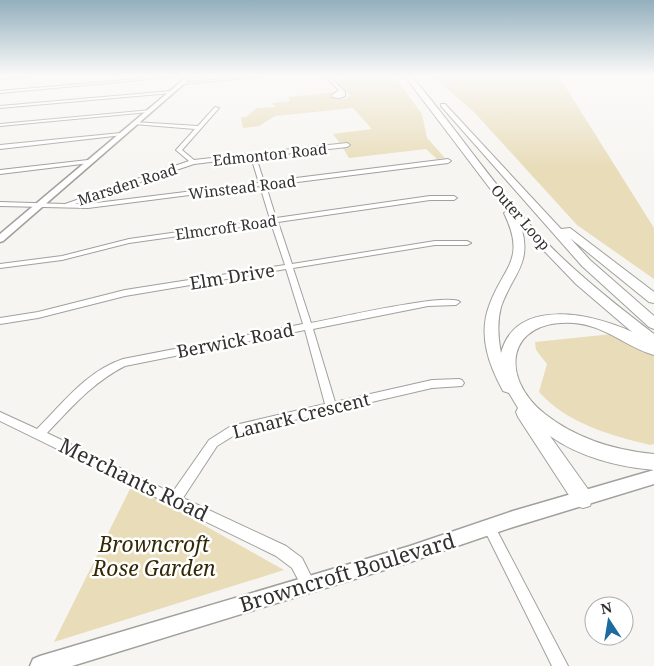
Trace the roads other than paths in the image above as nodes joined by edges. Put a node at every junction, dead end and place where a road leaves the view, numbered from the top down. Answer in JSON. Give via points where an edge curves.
{"nodes":[{"id":1,"x":21,"y":106,"type":"edge"},
{"id":2,"x":155,"y":106,"type":"edge"},
{"id":3,"x":433,"y":106,"type":"edge"},
{"id":4,"x":443,"y":106,"type":"edge"},
{"id":5,"x":0,"y":108,"type":"edge"},
{"id":6,"x":217,"y":108,"type":"dead end"},
{"id":7,"x":149,"y":111,"type":"junction"},
{"id":8,"x":134,"y":123,"type":"junction"},
{"id":9,"x":0,"y":126,"type":"edge"},
{"id":10,"x":198,"y":128,"type":"junction"},
{"id":11,"x":121,"y":134,"type":"junction"},
{"id":12,"x":347,"y":145,"type":"dead end"},
{"id":13,"x":0,"y":147,"type":"edge"},
{"id":14,"x":253,"y":156,"type":"junction"},
{"id":15,"x":448,"y":161,"type":"dead end"},
{"id":16,"x":88,"y":162,"type":"junction"},
{"id":17,"x":193,"y":162,"type":"junction"},
{"id":18,"x":0,"y":172,"type":"edge"},
{"id":19,"x":262,"y":185,"type":"junction"},
{"id":20,"x":515,"y":185,"type":"junction"},
{"id":21,"x":494,"y":188,"type":"junction"},
{"id":22,"x":454,"y":198,"type":"dead end"},
{"id":23,"x":0,"y":204,"type":"edge"},
{"id":24,"x":37,"y":206,"type":"junction"},
{"id":25,"x":60,"y":206,"type":"junction"},
{"id":26,"x":273,"y":221,"type":"junction"},
{"id":27,"x":0,"y":238,"type":"edge"},
{"id":28,"x":467,"y":243,"type":"dead end"},
{"id":29,"x":0,"y":266,"type":"edge"},
{"id":30,"x":288,"y":267,"type":"junction"},
{"id":31,"x":654,"y":299,"type":"edge"},
{"id":32,"x":456,"y":302,"type":"dead end"},
{"id":33,"x":0,"y":322,"type":"edge"},
{"id":34,"x":654,"y":324,"type":"edge"},
{"id":35,"x":308,"y":326,"type":"junction"},
{"id":36,"x":654,"y":342,"type":"edge"},
{"id":37,"x":654,"y":350,"type":"edge"},
{"id":38,"x":459,"y":383,"type":"dead end"},
{"id":39,"x":516,"y":389,"type":"junction"},
{"id":40,"x":331,"y":406,"type":"junction"},
{"id":41,"x":0,"y":416,"type":"edge"},
{"id":42,"x":534,"y":426,"type":"junction"},
{"id":43,"x":39,"y":434,"type":"junction"},
{"id":44,"x":654,"y":462,"type":"edge"},
{"id":45,"x":654,"y":477,"type":"edge"},
{"id":46,"x":583,"y":498,"type":"junction"},
{"id":47,"x":175,"y":499,"type":"junction"},
{"id":48,"x":489,"y":527,"type":"junction"},
{"id":49,"x":308,"y":584,"type":"junction"},
{"id":50,"x":40,"y":666,"type":"edge"},
{"id":51,"x":560,"y":666,"type":"edge"}],
"edges":[{"from":1,"to":5,"type":"street"},
{"from":2,"to":7,"type":"main road"},
{"from":3,"to":21,"type":"highway","name":"Outer Loop"},
{"from":4,"to":20,"type":"highway","name":"Outer Loop"},
{"from":6,"to":10,"type":"street"},
{"from":7,"to":8,"type":"main road"},
{"from":7,"to":9,"type":"street"},
{"from":8,"to":10,"type":"street"},
{"from":8,"to":11,"type":"main road"},
{"from":10,"to":17,"type":"street","via":[[178,151]]},
{"from":11,"to":13,"type":"street"},
{"from":11,"to":16,"type":"main road"},
{"from":12,"to":14,"type":"street","name":"Edmonton Road"},
{"from":14,"to":17,"type":"street","name":"Edmonton Road"},
{"from":14,"to":19,"type":"street"},
{"from":15,"to":19,"type":"street","name":"Winstead Road"},
{"from":16,"to":18,"type":"street"},
{"from":16,"to":24,"type":"main road"},
{"from":17,"to":25,"type":"street","name":"Marsden Road"},
{"from":19,"to":25,"type":"street","name":"Winstead Road","via":[[96,205]]},
{"from":19,"to":26,"type":"street"},
{"from":20,"to":31,"type":"highway","via":[[584,245]]},
{"from":20,"to":34,"type":"highway","name":"Outer Loop","via":[[586,264]]},
{"from":21,"to":36,"type":"highway","name":"Outer Loop","via":[[559,261]]},
{"from":21,"to":42,"type":"highway","via":[[515,226],[519,250],[515,269],[493,311],[493,350],[502,378]]},
{"from":22,"to":26,"type":"street","name":"Elmcroft Road","via":[[430,198]]},
{"from":23,"to":24,"type":"street","name":"Winstead Road"},
{"from":24,"to":25,"type":"street","name":"Winstead Road"},
{"from":24,"to":27,"type":"main road"},
{"from":26,"to":29,"type":"street","name":"Elmcroft Road","via":[[129,241],[62,258]]},
{"from":26,"to":30,"type":"street"},
{"from":28,"to":30,"type":"street","name":"Elm Drive","via":[[435,243]]},
{"from":30,"to":33,"type":"street","name":"Elm Drive","via":[[120,294]]},
{"from":30,"to":35,"type":"street"},
{"from":32,"to":35,"type":"street","name":"Berwick Road","via":[[428,303]]},
{"from":35,"to":40,"type":"street"},
{"from":35,"to":43,"type":"street","name":"Berwick Road","via":[[115,366],[92,382]]},
{"from":37,"to":39,"type":"highway","via":[[624,333],[595,323],[569,319],[540,322],[522,332],[510,348],[508,366]]},
{"from":38,"to":40,"type":"street","name":"Lanark Crescent","via":[[432,384]]},
{"from":39,"to":42,"type":"highway"},
{"from":39,"to":44,"type":"highway","via":[[535,415],[573,441],[609,455]]},
{"from":40,"to":47,"type":"street","name":"Lanark Crescent","via":[[226,432],[207,450]]},
{"from":41,"to":43,"type":"street","name":"Merchants Road"},
{"from":42,"to":46,"type":"highway"},
{"from":43,"to":47,"type":"street","name":"Merchants Road"},
{"from":45,"to":46,"type":"main road","name":"Browncroft Boulevard"},
{"from":46,"to":48,"type":"main road","name":"Browncroft Boulevard"},
{"from":47,"to":49,"type":"street","name":"Merchants Road","via":[[286,554],[301,568]]},
{"from":48,"to":49,"type":"main road","name":"Browncroft Boulevard","via":[[418,552]]},
{"from":48,"to":51,"type":"street"},
{"from":49,"to":50,"type":"main road","name":"Browncroft Boulevard"}]}
